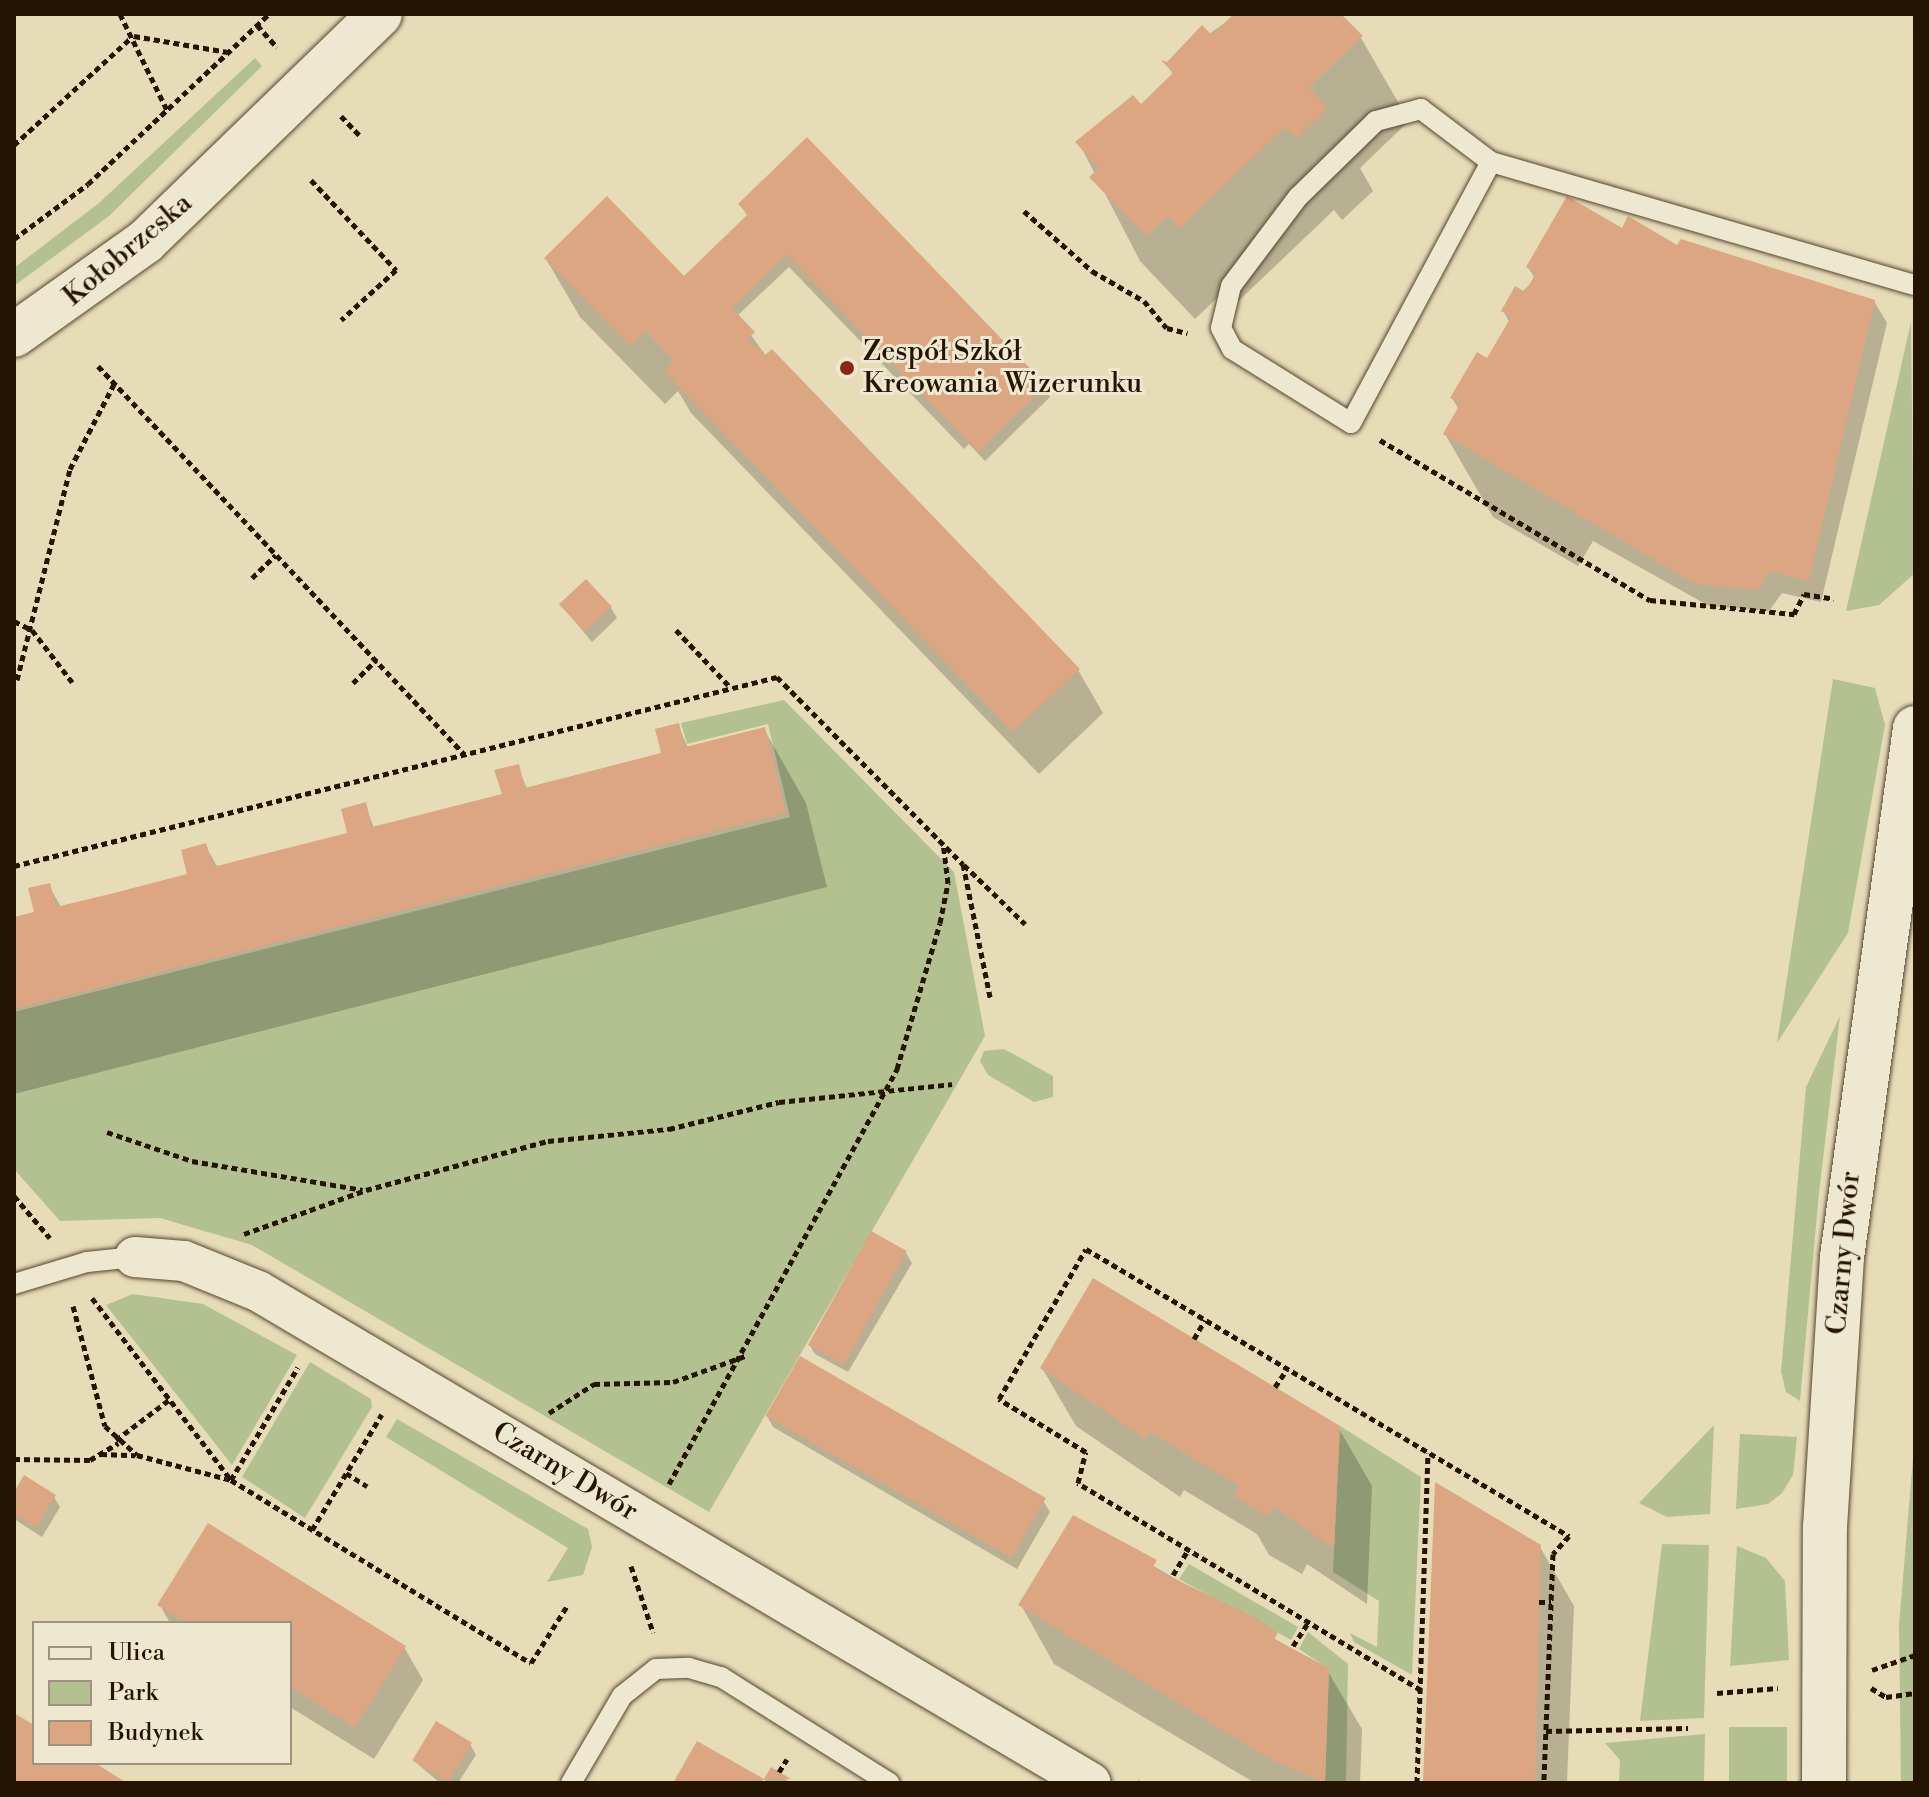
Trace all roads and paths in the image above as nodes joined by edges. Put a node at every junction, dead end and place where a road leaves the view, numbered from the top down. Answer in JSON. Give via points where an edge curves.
{"nodes":[{"id":1,"x":269,"y":14,"type":"edge"},
{"id":2,"x":380,"y":14,"type":"edge"},
{"id":3,"x":120,"y":15,"type":"edge"},
{"id":4,"x":133,"y":36,"type":"junction"},
{"id":5,"x":228,"y":52,"type":"junction"},
{"id":6,"x":167,"y":110,"type":"junction"},
{"id":7,"x":14,"y":145,"type":"edge"},
{"id":8,"x":1491,"y":162,"type":"junction"},
{"id":9,"x":311,"y":180,"type":"dead end"},
{"id":10,"x":1024,"y":211,"type":"dead end"},
{"id":11,"x":14,"y":239,"type":"edge"},
{"id":12,"x":1915,"y":285,"type":"edge"},
{"id":13,"x":341,"y":320,"type":"dead end"},
{"id":14,"x":14,"y":335,"type":"edge"},
{"id":15,"x":1229,"y":343,"type":"junction"},
{"id":16,"x":98,"y":366,"type":"dead end"},
{"id":17,"x":114,"y":384,"type":"junction"},
{"id":18,"x":1351,"y":423,"type":"junction"},
{"id":19,"x":276,"y":555,"type":"junction"},
{"id":20,"x":252,"y":578,"type":"dead end"},
{"id":21,"x":1834,"y":599,"type":"dead end"},
{"id":22,"x":14,"y":621,"type":"edge"},
{"id":23,"x":32,"y":630,"type":"junction"},
{"id":24,"x":676,"y":630,"type":"dead end"},
{"id":25,"x":376,"y":660,"type":"junction"},
{"id":26,"x":17,"y":680,"type":"dead end"},
{"id":27,"x":72,"y":682,"type":"dead end"},
{"id":28,"x":353,"y":683,"type":"dead end"},
{"id":29,"x":731,"y":688,"type":"junction"},
{"id":30,"x":1915,"y":728,"type":"edge"},
{"id":31,"x":464,"y":754,"type":"junction"},
{"id":32,"x":943,"y":843,"type":"junction"},
{"id":33,"x":963,"y":864,"type":"junction"},
{"id":34,"x":14,"y":866,"type":"edge"},
{"id":35,"x":1025,"y":924,"type":"dead end"},
{"id":36,"x":990,"y":997,"type":"dead end"},
{"id":37,"x":952,"y":1084,"type":"dead end"},
{"id":38,"x":885,"y":1090,"type":"junction"},
{"id":39,"x":107,"y":1132,"type":"dead end"},
{"id":40,"x":366,"y":1190,"type":"junction"},
{"id":41,"x":14,"y":1196,"type":"edge"},
{"id":42,"x":239,"y":1237,"type":"dead end"},
{"id":43,"x":135,"y":1257,"type":"joint"},
{"id":44,"x":70,"y":1267,"type":"junction"},
{"id":45,"x":14,"y":1284,"type":"edge"},
{"id":46,"x":92,"y":1298,"type":"junction"},
{"id":47,"x":1205,"y":1320,"type":"junction"},
{"id":48,"x":1194,"y":1339,"type":"dead end"},
{"id":49,"x":307,"y":1353,"type":"dead end"},
{"id":50,"x":745,"y":1356,"type":"junction"},
{"id":51,"x":1287,"y":1369,"type":"junction"},
{"id":52,"x":1275,"y":1387,"type":"dead end"},
{"id":53,"x":170,"y":1399,"type":"junction"},
{"id":54,"x":389,"y":1402,"type":"dead end"},
{"id":55,"x":540,"y":1422,"type":"dead end"},
{"id":56,"x":117,"y":1442,"type":"junction"},
{"id":57,"x":1428,"y":1453,"type":"junction"},
{"id":58,"x":100,"y":1454,"type":"junction"},
{"id":59,"x":137,"y":1455,"type":"junction"},
{"id":60,"x":14,"y":1459,"type":"edge"},
{"id":61,"x":346,"y":1473,"type":"junction"},
{"id":62,"x":231,"y":1480,"type":"junction"},
{"id":63,"x":367,"y":1486,"type":"dead end"},
{"id":64,"x":663,"y":1495,"type":"dead end"},
{"id":65,"x":312,"y":1530,"type":"junction"},
{"id":66,"x":1188,"y":1550,"type":"junction"},
{"id":67,"x":627,"y":1555,"type":"dead end"},
{"id":68,"x":1173,"y":1575,"type":"dead end"},
{"id":69,"x":1539,"y":1602,"type":"dead end"},
{"id":70,"x":1551,"y":1602,"type":"junction"},
{"id":71,"x":567,"y":1606,"type":"dead end"},
{"id":72,"x":1308,"y":1623,"type":"junction"},
{"id":73,"x":1293,"y":1646,"type":"dead end"},
{"id":74,"x":1915,"y":1655,"type":"edge"},
{"id":75,"x":656,"y":1669,"type":"junction"},
{"id":76,"x":1866,"y":1674,"type":"dead end"},
{"id":77,"x":1857,"y":1681,"type":"dead end"},
{"id":78,"x":1421,"y":1690,"type":"junction"},
{"id":79,"x":1915,"y":1693,"type":"edge"},
{"id":80,"x":1688,"y":1728,"type":"dead end"},
{"id":81,"x":1546,"y":1731,"type":"junction"},
{"id":82,"x":571,"y":1783,"type":"edge"},
{"id":83,"x":889,"y":1783,"type":"edge"},
{"id":84,"x":1091,"y":1783,"type":"edge"},
{"id":85,"x":1417,"y":1783,"type":"edge"},
{"id":86,"x":1544,"y":1783,"type":"edge"},
{"id":87,"x":1824,"y":1783,"type":"edge"}],
"edges":[{"from":1,"to":5,"type":"path"},
{"from":2,"to":14,"type":"main road","name":"Kołobrzeska","via":[[104,275]]},
{"from":3,"to":4,"type":"path"},
{"from":4,"to":5,"type":"path"},
{"from":4,"to":6,"type":"path"},
{"from":4,"to":7,"type":"path"},
{"from":5,"to":6,"type":"path"},
{"from":6,"to":11,"type":"path","via":[[88,184]]},
{"from":8,"to":12,"type":"lane"},
{"from":8,"to":15,"type":"lane","via":[[1421,109],[1376,121],[1298,197],[1231,286],[1221,306]]},
{"from":8,"to":18,"type":"lane"},
{"from":9,"to":13,"type":"path","via":[[396,270]]},
{"from":10,"to":15,"type":"path","via":[[1092,271],[1144,301],[1167,328]]},
{"from":15,"to":18,"type":"lane"},
{"from":16,"to":17,"type":"path"},
{"from":17,"to":19,"type":"path"},
{"from":17,"to":23,"type":"path","via":[[70,469]]},
{"from":18,"to":21,"type":"path","via":[[1650,600],[1794,614],[1804,594]]},
{"from":19,"to":20,"type":"path"},
{"from":19,"to":25,"type":"path"},
{"from":22,"to":23,"type":"path"},
{"from":23,"to":26,"type":"path"},
{"from":23,"to":27,"type":"path"},
{"from":24,"to":29,"type":"path"},
{"from":25,"to":28,"type":"path"},
{"from":25,"to":31,"type":"path"},
{"from":29,"to":31,"type":"path"},
{"from":29,"to":32,"type":"path","via":[[777,677]]},
{"from":30,"to":87,"type":"main road","name":"Czarny Dwór","via":[[1842,1257],[1825,1527]]},
{"from":31,"to":34,"type":"path"},
{"from":32,"to":33,"type":"path"},
{"from":32,"to":38,"type":"path","via":[[948,883],[940,923]]},
{"from":33,"to":35,"type":"path"},
{"from":33,"to":36,"type":"path"},
{"from":37,"to":38,"type":"path"},
{"from":38,"to":40,"type":"path","via":[[779,1102],[669,1129],[548,1141]]},
{"from":38,"to":50,"type":"path"},
{"from":39,"to":40,"type":"path","via":[[192,1161]]},
{"from":40,"to":42,"type":"path"},
{"from":41,"to":44,"type":"path"},
{"from":43,"to":44,"type":"lane","name":"Czarny Dwór"},
{"from":43,"to":84,"type":"street","name":"Czarny Dwór","via":[[184,1261],[258,1291]]},
{"from":44,"to":45,"type":"lane","name":"Czarny Dwór"},
{"from":44,"to":46,"type":"path"},
{"from":46,"to":53,"type":"path"},
{"from":46,"to":56,"type":"path","via":[[72,1306],[96,1405]]},
{"from":47,"to":48,"type":"path"},
{"from":47,"to":51,"type":"path"},
{"from":47,"to":66,"type":"path","via":[[1086,1249],[999,1399],[1086,1452],[1078,1483]]},
{"from":49,"to":62,"type":"path"},
{"from":50,"to":55,"type":"path","via":[[673,1382],[594,1384],[571,1392]]},
{"from":50,"to":64,"type":"path"},
{"from":51,"to":52,"type":"path"},
{"from":51,"to":57,"type":"path"},
{"from":53,"to":56,"type":"path"},
{"from":53,"to":62,"type":"path"},
{"from":54,"to":61,"type":"path"},
{"from":56,"to":58,"type":"path"},
{"from":56,"to":59,"type":"path"},
{"from":57,"to":70,"type":"path","via":[[1569,1536],[1553,1554]]},
{"from":57,"to":78,"type":"path"},
{"from":58,"to":59,"type":"path"},
{"from":58,"to":60,"type":"path","via":[[90,1460]]},
{"from":59,"to":62,"type":"path"},
{"from":61,"to":63,"type":"path"},
{"from":61,"to":65,"type":"path"},
{"from":62,"to":65,"type":"path"},
{"from":65,"to":71,"type":"path","via":[[531,1663]]},
{"from":66,"to":68,"type":"path"},
{"from":66,"to":72,"type":"path"},
{"from":67,"to":75,"type":"path","via":[[653,1627]]},
{"from":69,"to":70,"type":"path"},
{"from":70,"to":81,"type":"path"},
{"from":72,"to":73,"type":"path"},
{"from":72,"to":78,"type":"path"},
{"from":74,"to":76,"type":"path","via":[[1884,1660]]},
{"from":75,"to":82,"type":"lane","via":[[622,1696]]},
{"from":75,"to":83,"type":"lane","via":[[721,1677]]},
{"from":77,"to":79,"type":"path","via":[[1886,1697]]},
{"from":78,"to":85,"type":"path"},
{"from":80,"to":81,"type":"path"},
{"from":81,"to":86,"type":"path"}]}
